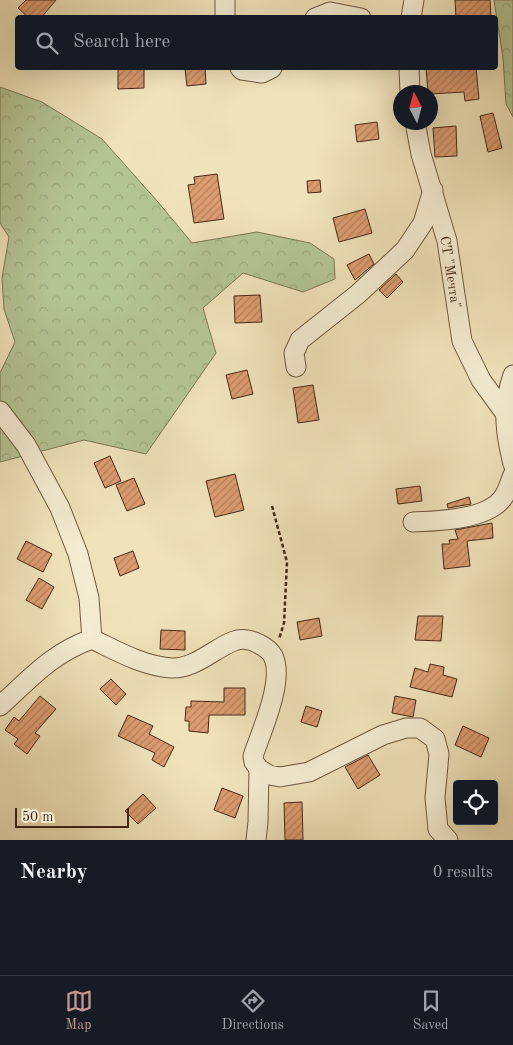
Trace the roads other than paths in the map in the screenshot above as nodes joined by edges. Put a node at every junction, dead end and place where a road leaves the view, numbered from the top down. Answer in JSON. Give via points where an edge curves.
{"nodes":[{"id":1,"x":225,"y":0,"type":"edge"},
{"id":2,"x":414,"y":0,"type":"edge"},
{"id":3,"x":225,"y":15,"type":"edge"},
{"id":4,"x":322,"y":15,"type":"edge"},
{"id":5,"x":346,"y":15,"type":"edge"},
{"id":6,"x":412,"y":15,"type":"edge"},
{"id":7,"x":242,"y":70,"type":"edge"},
{"id":8,"x":268,"y":70,"type":"edge"},
{"id":9,"x":403,"y":70,"type":"edge"},
{"id":10,"x":409,"y":70,"type":"edge"},
{"id":11,"x":407,"y":85,"type":"edge"},
{"id":12,"x":409,"y":85,"type":"edge"},
{"id":13,"x":417,"y":130,"type":"edge"},
{"id":14,"x":432,"y":190,"type":"junction"},
{"id":15,"x":296,"y":368,"type":"dead end"},
{"id":16,"x":513,"y":375,"type":"edge"},
{"id":17,"x":0,"y":411,"type":"edge"},
{"id":18,"x":505,"y":413,"type":"junction"},
{"id":19,"x":513,"y":464,"type":"edge"},
{"id":20,"x":513,"y":475,"type":"edge"},
{"id":21,"x":413,"y":522,"type":"dead end"},
{"id":22,"x":92,"y":639,"type":"junction"},
{"id":23,"x":0,"y":706,"type":"edge"},
{"id":24,"x":259,"y":769,"type":"junction"},
{"id":25,"x":445,"y":839,"type":"edge"},
{"id":26,"x":256,"y":840,"type":"edge"}],
"edges":[{"from":1,"to":3,"type":"street"},
{"from":2,"to":6,"type":"street"},
{"from":4,"to":5,"type":"street","via":[[330,12]]},
{"from":7,"to":8,"type":"street","via":[[262,73]]},
{"from":9,"to":11,"type":"street"},
{"from":10,"to":12,"type":"street"},
{"from":13,"to":14,"type":"street","name":"СТ \"Мечта\""},
{"from":14,"to":15,"type":"street","via":[[423,223],[404,250],[358,294],[300,340],[294,354]]},
{"from":14,"to":18,"type":"street","name":"СТ \"Мечта\"","via":[[447,241],[462,341],[481,380]]},
{"from":16,"to":18,"type":"street"},
{"from":17,"to":22,"type":"street","via":[[26,445],[60,508],[78,554],[89,598]]},
{"from":18,"to":19,"type":"street"},
{"from":20,"to":21,"type":"street","via":[[503,498],[486,511],[468,517]]},
{"from":22,"to":23,"type":"street","via":[[52,658]]},
{"from":22,"to":24,"type":"street","via":[[149,664],[172,668],[186,666],[236,640],[253,640],[267,648],[274,657],[276,677],[270,711],[253,756]]},
{"from":24,"to":25,"type":"street","via":[[280,777],[308,772],[383,735],[406,728],[420,728],[435,739],[438,828]]},
{"from":24,"to":26,"type":"street"}]}
